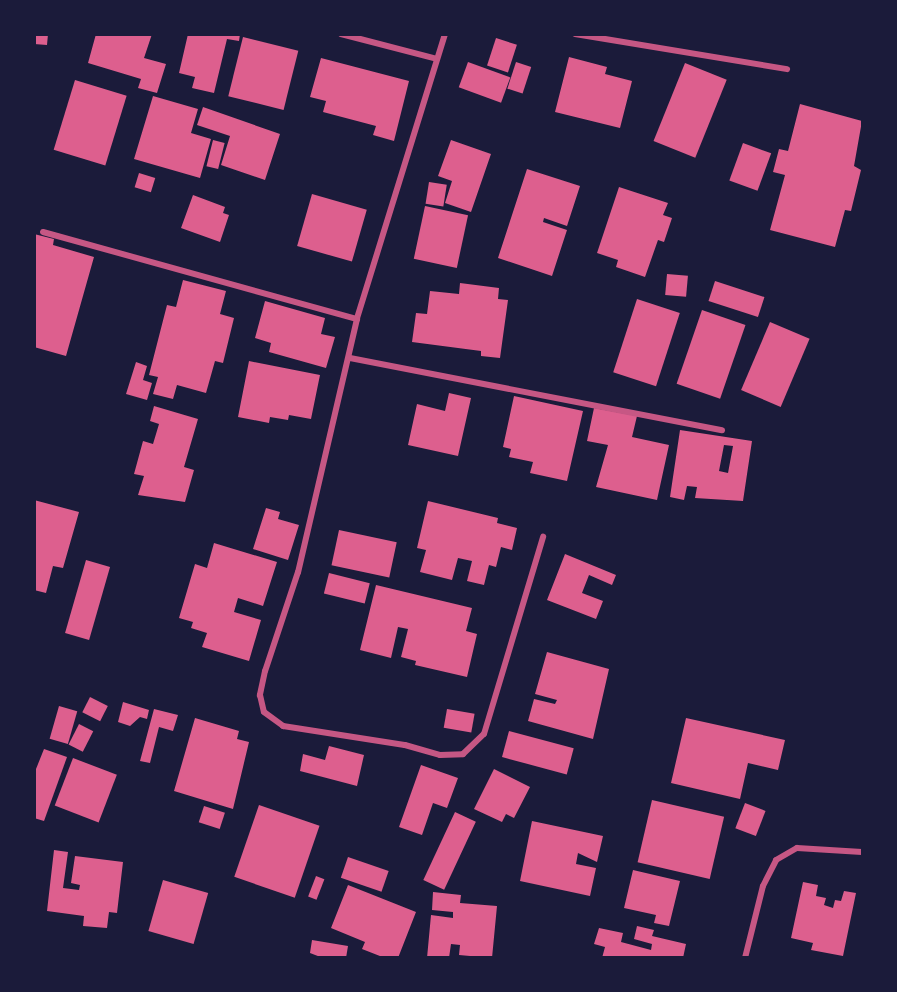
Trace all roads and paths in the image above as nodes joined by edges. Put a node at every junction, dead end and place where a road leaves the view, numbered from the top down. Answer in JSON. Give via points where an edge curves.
{"nodes":[{"id":1,"x":341,"y":34,"type":"edge"},
{"id":2,"x":445,"y":34,"type":"edge"},
{"id":3,"x":575,"y":34,"type":"edge"},
{"id":4,"x":437,"y":60,"type":"junction"},
{"id":5,"x":787,"y":69,"type":"dead end"},
{"id":6,"x":43,"y":232,"type":"dead end"},
{"id":7,"x":357,"y":319,"type":"junction"},
{"id":8,"x":350,"y":358,"type":"junction"},
{"id":9,"x":722,"y":430,"type":"dead end"},
{"id":10,"x":543,"y":537,"type":"dead end"},
{"id":11,"x":862,"y":852,"type":"edge"},
{"id":12,"x":745,"y":957,"type":"edge"}],
"edges":[{"from":1,"to":4,"type":"street"},
{"from":2,"to":4,"type":"street"},
{"from":3,"to":5,"type":"street"},
{"from":4,"to":7,"type":"street"},
{"from":6,"to":7,"type":"street"},
{"from":7,"to":8,"type":"street"},
{"from":8,"to":9,"type":"street"},
{"from":8,"to":10,"type":"street","via":[[298,572],[265,671],[260,695],[272,721],[440,755],[463,754],[484,734]]},
{"from":11,"to":12,"type":"street","via":[[797,848],[776,860],[763,886]]}]}
